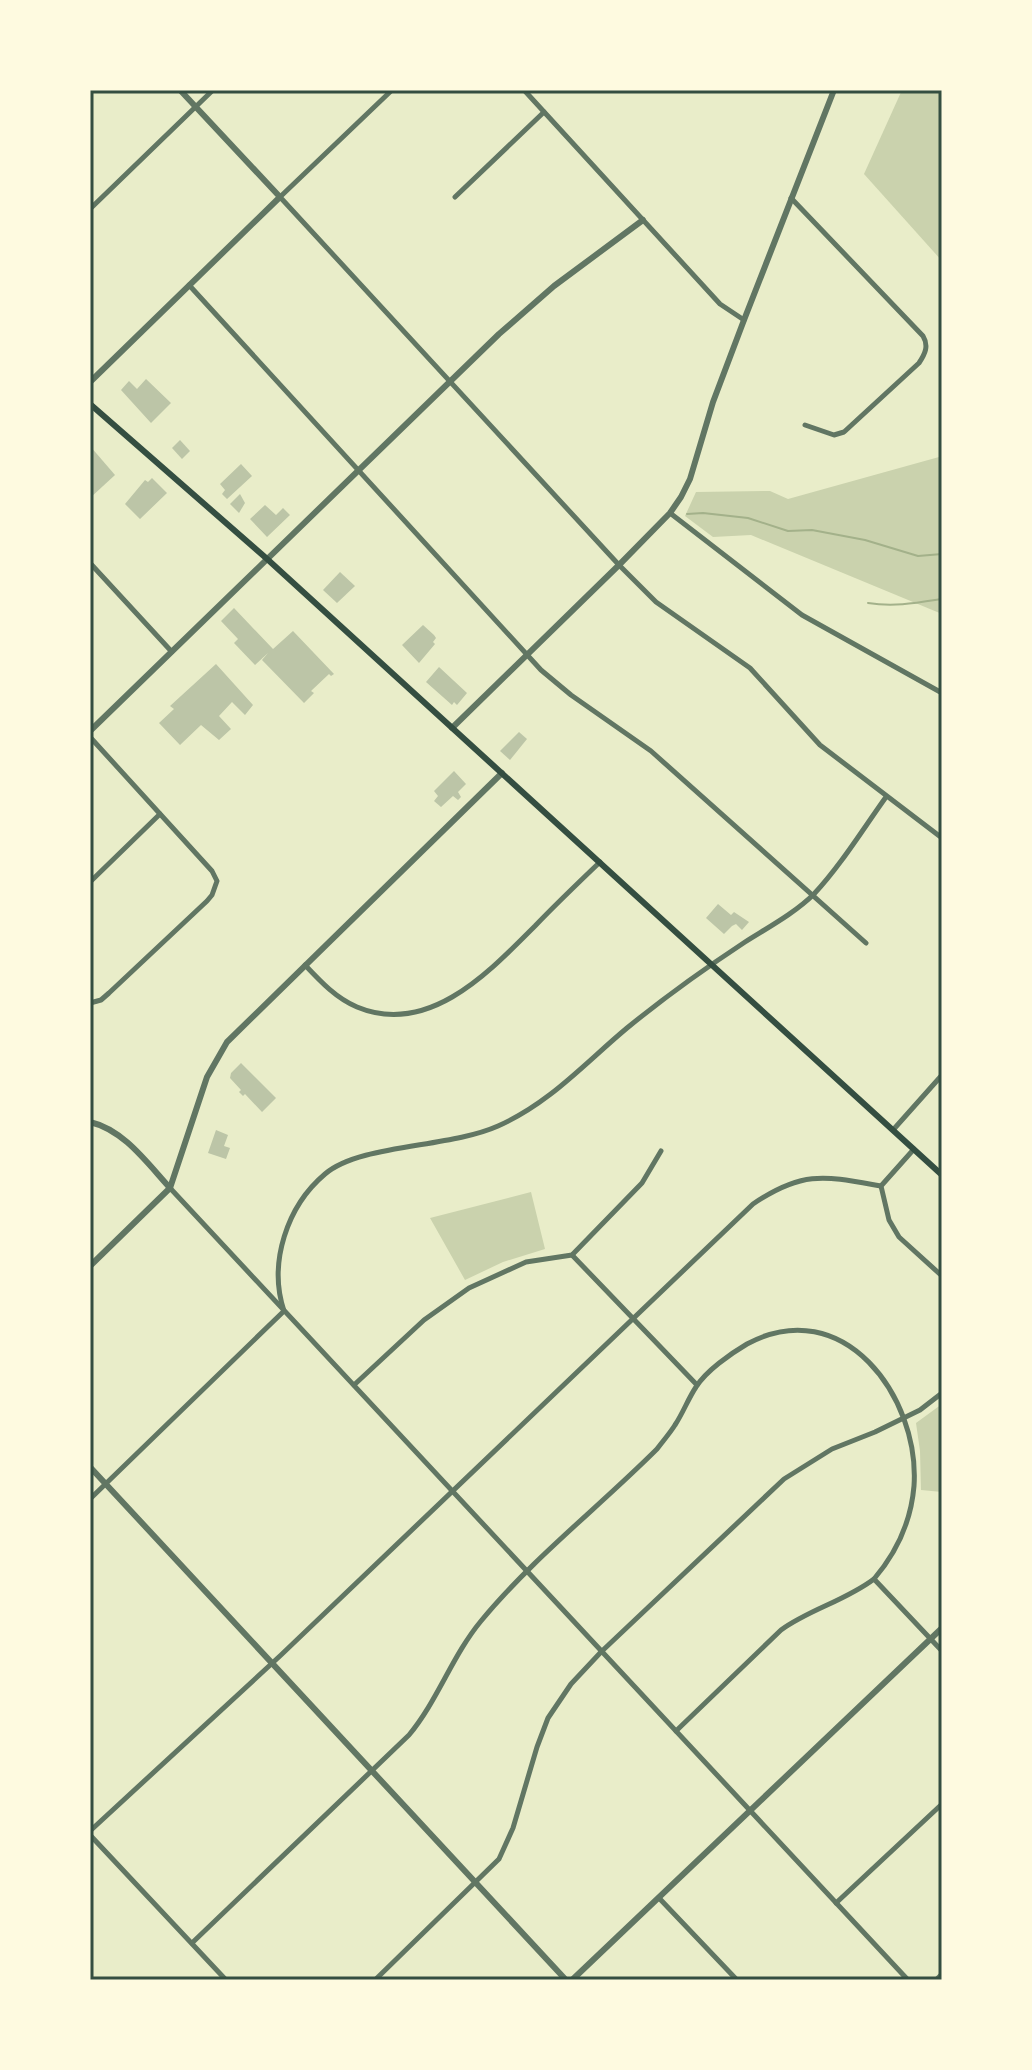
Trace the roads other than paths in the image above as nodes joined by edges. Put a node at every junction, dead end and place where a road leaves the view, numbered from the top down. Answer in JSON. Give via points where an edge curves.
{"nodes":[{"id":1,"x":180,"y":90,"type":"edge"},
{"id":2,"x":213,"y":90,"type":"edge"},
{"id":3,"x":392,"y":90,"type":"edge"},
{"id":4,"x":524,"y":90,"type":"edge"},
{"id":5,"x":834,"y":90,"type":"edge"},
{"id":6,"x":196,"y":106,"type":"junction"},
{"id":7,"x":544,"y":112,"type":"junction"},
{"id":8,"x":280,"y":197,"type":"junction"},
{"id":9,"x":455,"y":197,"type":"dead end"},
{"id":10,"x":791,"y":198,"type":"junction"},
{"id":11,"x":90,"y":209,"type":"edge"},
{"id":12,"x":643,"y":220,"type":"junction"},
{"id":13,"x":189,"y":285,"type":"junction"},
{"id":14,"x":744,"y":320,"type":"junction"},
{"id":15,"x":90,"y":382,"type":"edge"},
{"id":16,"x":451,"y":382,"type":"junction"},
{"id":17,"x":90,"y":404,"type":"edge"},
{"id":18,"x":805,"y":425,"type":"dead end"},
{"id":19,"x":357,"y":471,"type":"junction"},
{"id":20,"x":670,"y":513,"type":"junction"},
{"id":21,"x":266,"y":558,"type":"junction"},
{"id":22,"x":90,"y":563,"type":"edge"},
{"id":23,"x":619,"y":565,"type":"junction"},
{"id":24,"x":172,"y":652,"type":"junction"},
{"id":25,"x":527,"y":655,"type":"junction"},
{"id":26,"x":942,"y":693,"type":"edge"},
{"id":27,"x":452,"y":728,"type":"junction"},
{"id":28,"x":90,"y":734,"type":"edge"},
{"id":29,"x":502,"y":773,"type":"junction"},
{"id":30,"x":886,"y":797,"type":"junction"},
{"id":31,"x":160,"y":814,"type":"junction"},
{"id":32,"x":942,"y":838,"type":"edge"},
{"id":33,"x":600,"y":862,"type":"junction"},
{"id":34,"x":90,"y":882,"type":"edge"},
{"id":35,"x":813,"y":895,"type":"junction"},
{"id":36,"x":866,"y":943,"type":"dead end"},
{"id":37,"x":305,"y":964,"type":"junction"},
{"id":38,"x":712,"y":964,"type":"junction"},
{"id":39,"x":91,"y":1003,"type":"edge"},
{"id":40,"x":942,"y":1075,"type":"edge"},
{"id":41,"x":90,"y":1122,"type":"edge"},
{"id":42,"x":893,"y":1130,"type":"junction"},
{"id":43,"x":914,"y":1149,"type":"junction"},
{"id":44,"x":661,"y":1151,"type":"dead end"},
{"id":45,"x":942,"y":1175,"type":"edge"},
{"id":46,"x":881,"y":1186,"type":"junction"},
{"id":47,"x":170,"y":1188,"type":"junction"},
{"id":48,"x":572,"y":1255,"type":"junction"},
{"id":49,"x":90,"y":1266,"type":"edge"},
{"id":50,"x":942,"y":1276,"type":"edge"},
{"id":51,"x":284,"y":1311,"type":"junction"},
{"id":52,"x":632,"y":1318,"type":"junction"},
{"id":53,"x":354,"y":1385,"type":"junction"},
{"id":54,"x":697,"y":1385,"type":"junction"},
{"id":55,"x":942,"y":1393,"type":"edge"},
{"id":56,"x":903,"y":1419,"type":"junction"},
{"id":57,"x":90,"y":1467,"type":"edge"},
{"id":58,"x":106,"y":1484,"type":"junction"},
{"id":59,"x":454,"y":1491,"type":"junction"},
{"id":60,"x":90,"y":1499,"type":"edge"},
{"id":61,"x":528,"y":1571,"type":"junction"},
{"id":62,"x":874,"y":1579,"type":"junction"},
{"id":63,"x":942,"y":1628,"type":"edge"},
{"id":64,"x":931,"y":1639,"type":"junction"},
{"id":65,"x":942,"y":1651,"type":"edge"},
{"id":66,"x":601,"y":1652,"type":"junction"},
{"id":67,"x":273,"y":1663,"type":"junction"},
{"id":68,"x":676,"y":1731,"type":"junction"},
{"id":69,"x":373,"y":1770,"type":"junction"},
{"id":70,"x":942,"y":1804,"type":"edge"},
{"id":71,"x":751,"y":1810,"type":"junction"},
{"id":72,"x":90,"y":1833,"type":"edge"},
{"id":73,"x":475,"y":1883,"type":"junction"},
{"id":74,"x":659,"y":1898,"type":"junction"},
{"id":75,"x":836,"y":1903,"type":"junction"},
{"id":76,"x":192,"y":1943,"type":"junction"},
{"id":77,"x":220,"y":1974,"type":"junction"},
{"id":78,"x":942,"y":1974,"type":"edge"},
{"id":79,"x":214,"y":1980,"type":"edge"},
{"id":80,"x":226,"y":1980,"type":"edge"},
{"id":81,"x":375,"y":1980,"type":"edge"},
{"id":82,"x":569,"y":1980,"type":"edge"},
{"id":83,"x":737,"y":1980,"type":"edge"},
{"id":84,"x":908,"y":1980,"type":"edge"},
{"id":85,"x":936,"y":1980,"type":"edge"}],
"edges":[{"from":1,"to":6,"type":"street"},
{"from":2,"to":6,"type":"street"},
{"from":3,"to":8,"type":"street"},
{"from":4,"to":7,"type":"street"},
{"from":5,"to":10,"type":"street"},
{"from":6,"to":8,"type":"street"},
{"from":6,"to":11,"type":"street"},
{"from":7,"to":9,"type":"street"},
{"from":7,"to":12,"type":"street"},
{"from":8,"to":13,"type":"street"},
{"from":8,"to":16,"type":"street"},
{"from":10,"to":14,"type":"street"},
{"from":10,"to":18,"type":"street","via":[[927,344],[919,363],[844,432],[834,435]]},
{"from":12,"to":14,"type":"street","via":[[720,304]]},
{"from":12,"to":16,"type":"street","via":[[527,308]]},
{"from":13,"to":15,"type":"street"},
{"from":13,"to":19,"type":"street"},
{"from":14,"to":20,"type":"street","via":[[690,479]]},
{"from":16,"to":19,"type":"street"},
{"from":16,"to":23,"type":"street"},
{"from":17,"to":21,"type":"main road"},
{"from":19,"to":21,"type":"street"},
{"from":19,"to":25,"type":"street"},
{"from":20,"to":23,"type":"street"},
{"from":20,"to":26,"type":"street","via":[[802,615]]},
{"from":21,"to":24,"type":"street"},
{"from":21,"to":27,"type":"main road"},
{"from":22,"to":24,"type":"street"},
{"from":23,"to":25,"type":"street"},
{"from":23,"to":30,"type":"street","via":[[664,608],[750,668],[820,745]]},
{"from":24,"to":28,"type":"street"},
{"from":25,"to":27,"type":"street"},
{"from":25,"to":35,"type":"street","via":[[571,695],[642,744]]},
{"from":27,"to":29,"type":"main road"},
{"from":28,"to":31,"type":"street"},
{"from":29,"to":33,"type":"main road"},
{"from":29,"to":37,"type":"street"},
{"from":30,"to":32,"type":"street"},
{"from":30,"to":35,"type":"street"},
{"from":31,"to":34,"type":"street"},
{"from":31,"to":39,"type":"street","via":[[217,878],[216,888],[109,993]]},
{"from":33,"to":37,"type":"street","via":[[489,972],[432,1006],[386,1015],[357,1007],[325,987]]},
{"from":33,"to":38,"type":"main road"},
{"from":35,"to":36,"type":"street"},
{"from":35,"to":38,"type":"street"},
{"from":37,"to":47,"type":"street","via":[[216,1059]]},
{"from":38,"to":42,"type":"main road"},
{"from":38,"to":51,"type":"street","via":[[523,1114],[466,1138],[363,1156],[326,1173],[304,1195],[289,1223],[279,1266]]},
{"from":40,"to":42,"type":"street"},
{"from":41,"to":47,"type":"street","via":[[129,1144]]},
{"from":42,"to":43,"type":"main road"},
{"from":43,"to":45,"type":"main road"},
{"from":43,"to":46,"type":"street"},
{"from":44,"to":48,"type":"street","via":[[642,1183]]},
{"from":46,"to":50,"type":"street","via":[[899,1237]]},
{"from":46,"to":52,"type":"street","via":[[826,1177],[771,1192]]},
{"from":47,"to":49,"type":"street"},
{"from":47,"to":51,"type":"street"},
{"from":48,"to":52,"type":"street"},
{"from":48,"to":53,"type":"street","via":[[526,1262],[469,1288],[424,1320]]},
{"from":51,"to":53,"type":"street"},
{"from":51,"to":58,"type":"street"},
{"from":52,"to":54,"type":"street"},
{"from":52,"to":59,"type":"street"},
{"from":53,"to":59,"type":"street"},
{"from":54,"to":56,"type":"street","via":[[729,1357],[764,1337],[799,1330],[846,1343],[873,1364]]},
{"from":54,"to":61,"type":"street","via":[[657,1449]]},
{"from":55,"to":56,"type":"street"},
{"from":56,"to":62,"type":"street","via":[[914,1486],[899,1544]]},
{"from":56,"to":66,"type":"street","via":[[832,1449],[784,1479]]},
{"from":57,"to":58,"type":"street"},
{"from":58,"to":60,"type":"street"},
{"from":58,"to":67,"type":"street"},
{"from":59,"to":61,"type":"street"},
{"from":59,"to":67,"type":"street"},
{"from":61,"to":66,"type":"street"},
{"from":61,"to":69,"type":"street","via":[[479,1624],[420,1722]]},
{"from":62,"to":64,"type":"street"},
{"from":62,"to":68,"type":"street","via":[[789,1624]]},
{"from":63,"to":64,"type":"street"},
{"from":64,"to":65,"type":"street"},
{"from":64,"to":71,"type":"street"},
{"from":66,"to":68,"type":"street"},
{"from":66,"to":73,"type":"street","via":[[548,1718],[505,1850]]},
{"from":67,"to":69,"type":"street"},
{"from":67,"to":72,"type":"street"},
{"from":68,"to":71,"type":"street"},
{"from":69,"to":73,"type":"street"},
{"from":69,"to":76,"type":"street"},
{"from":70,"to":75,"type":"street"},
{"from":71,"to":74,"type":"street"},
{"from":71,"to":75,"type":"street"},
{"from":72,"to":76,"type":"street"},
{"from":73,"to":81,"type":"street"},
{"from":73,"to":82,"type":"street"},
{"from":74,"to":82,"type":"street"},
{"from":74,"to":83,"type":"street"},
{"from":75,"to":84,"type":"street"},
{"from":76,"to":77,"type":"street"},
{"from":77,"to":79,"type":"street"},
{"from":77,"to":80,"type":"street"},
{"from":78,"to":85,"type":"street"}]}
